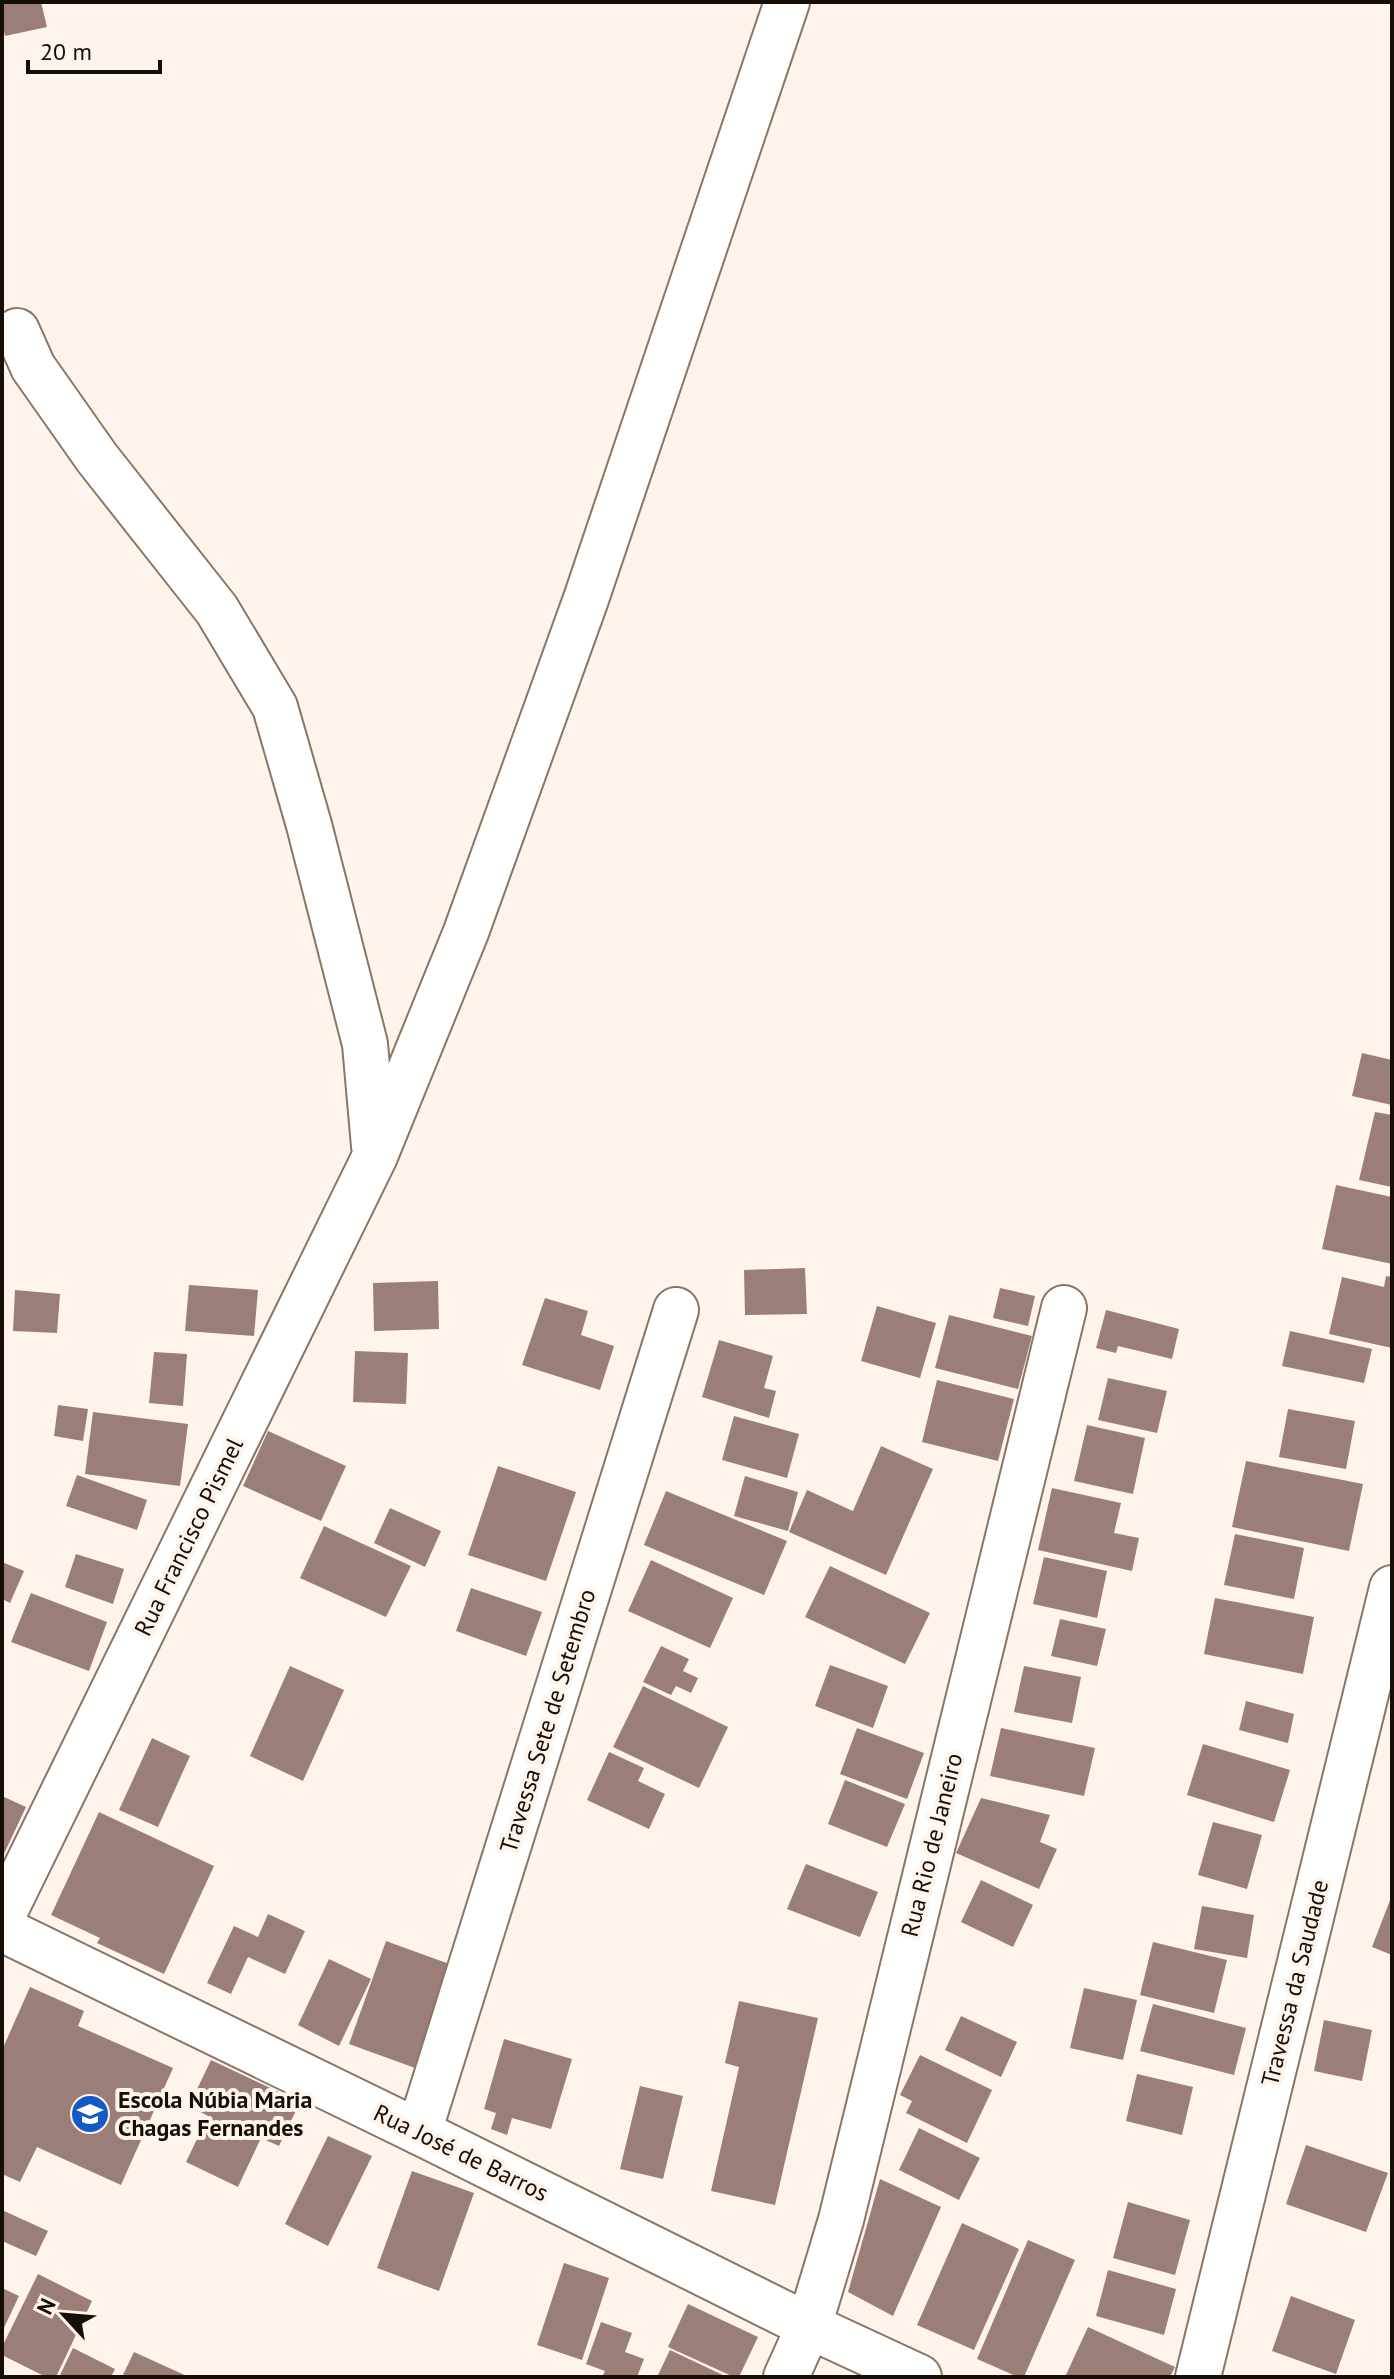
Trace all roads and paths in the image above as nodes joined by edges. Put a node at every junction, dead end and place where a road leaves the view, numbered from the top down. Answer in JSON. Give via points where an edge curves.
{"nodes":[{"id":1,"x":787,"y":2,"type":"edge"},
{"id":2,"x":17,"y":331,"type":"dead end"},
{"id":3,"x":375,"y":1156,"type":"junction"},
{"id":4,"x":1064,"y":1308,"type":"dead end"},
{"id":5,"x":676,"y":1310,"type":"dead end"},
{"id":6,"x":1392,"y":1588,"type":"edge"},
{"id":7,"x":2,"y":1917,"type":"edge"},
{"id":8,"x":2,"y":1929,"type":"edge"},
{"id":9,"x":419,"y":2132,"type":"junction"},
{"id":10,"x":809,"y":2326,"type":"junction"},
{"id":11,"x":786,"y":2377,"type":"edge"},
{"id":12,"x":919,"y":2377,"type":"edge"},
{"id":13,"x":1198,"y":2377,"type":"edge"}],
"edges":[{"from":1,"to":3,"type":"street","name":"Rua Francisco Pismel","via":[[586,599],[466,932]]},
{"from":2,"to":3,"type":"street","via":[[33,367],[217,610],[275,707],[365,1044]]},
{"from":3,"to":7,"type":"street","name":"Rua Francisco Pismel"},
{"from":4,"to":10,"type":"street","name":"Rua Rio de Janeiro","via":[[841,2220]]},
{"from":5,"to":9,"type":"street","name":"Travessa Sete de Setembro"},
{"from":6,"to":13,"type":"street","name":"Travessa da Saudade"},
{"from":8,"to":9,"type":"street","name":"Rua José de Barros"},
{"from":9,"to":10,"type":"street","name":"Rua José de Barros"},
{"from":10,"to":11,"type":"street","name":"Rua Rio de Janeiro"},
{"from":10,"to":12,"type":"street","name":"Rua José de Barros"}]}
